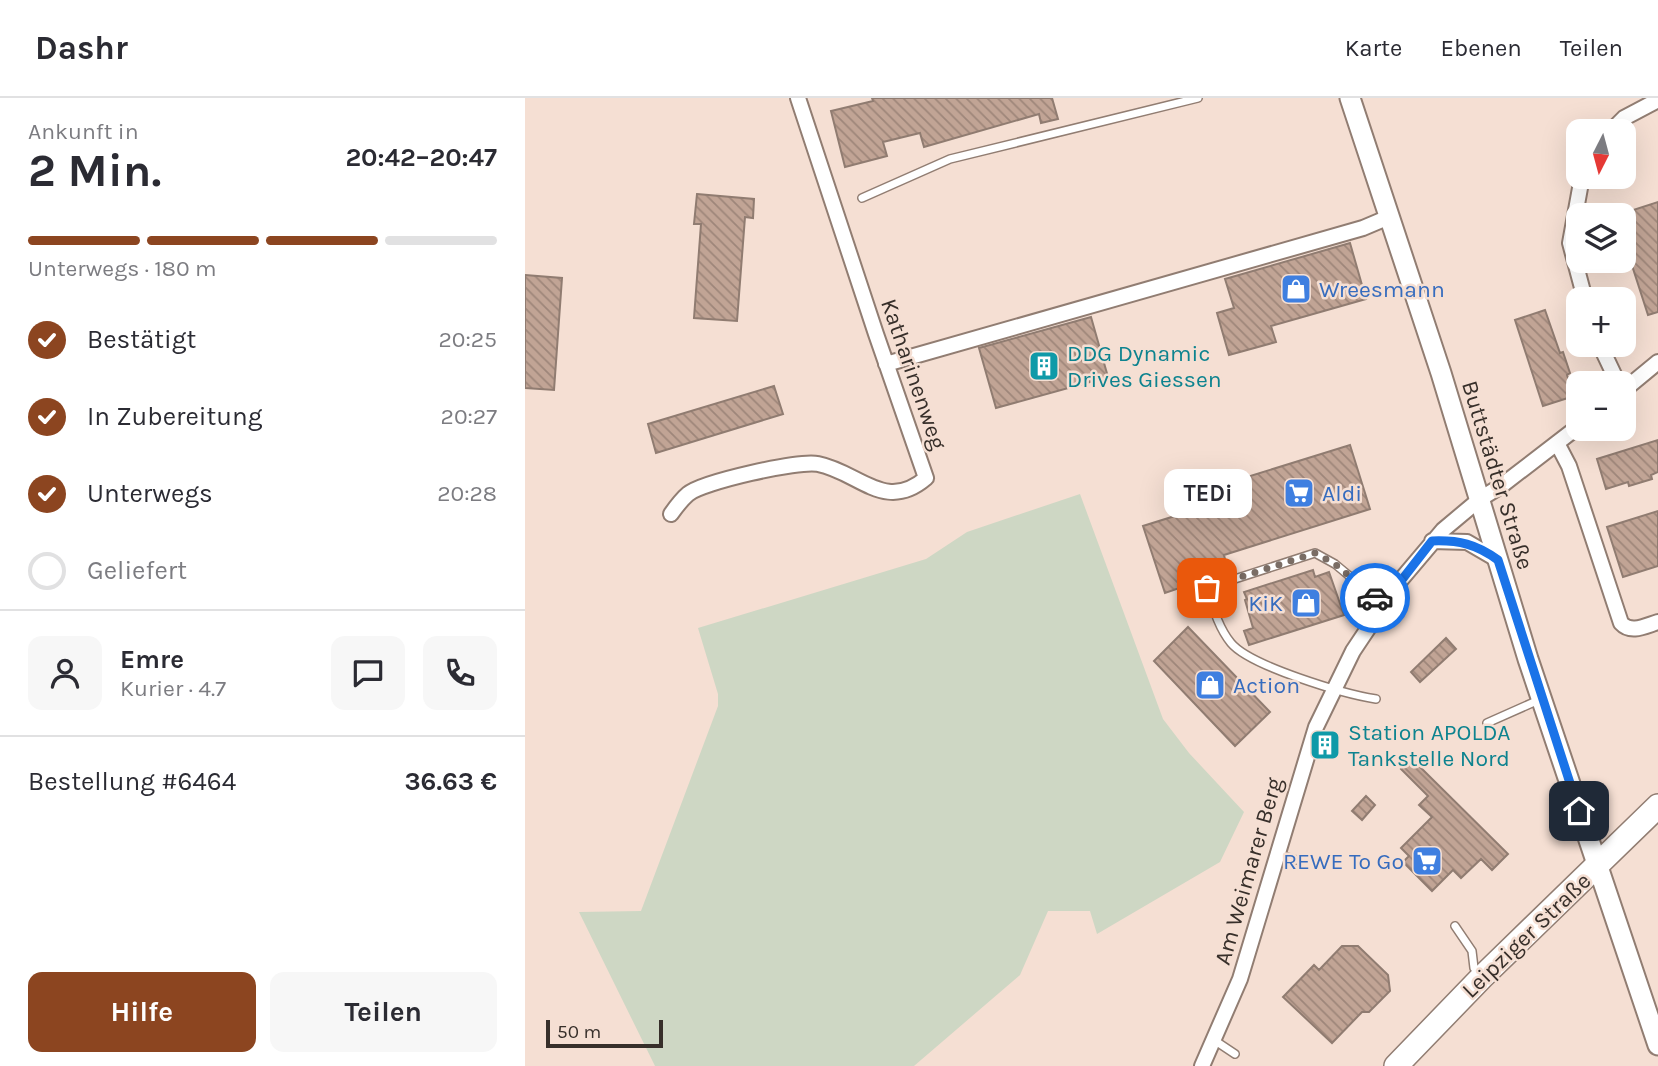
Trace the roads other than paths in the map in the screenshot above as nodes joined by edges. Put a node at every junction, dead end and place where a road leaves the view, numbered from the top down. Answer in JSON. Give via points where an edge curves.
{"nodes":[{"id":1,"x":798,"y":98,"type":"edge"},
{"id":2,"x":1198,"y":98,"type":"edge"},
{"id":3,"x":1350,"y":98,"type":"edge"},
{"id":4,"x":1658,"y":100,"type":"edge"},
{"id":5,"x":1622,"y":119,"type":"edge"},
{"id":6,"x":1579,"y":189,"type":"edge"},
{"id":7,"x":862,"y":198,"type":"dead end"},
{"id":8,"x":1389,"y":217,"type":"junction"},
{"id":9,"x":1582,"y":287,"type":"edge"},
{"id":10,"x":1658,"y":362,"type":"edge"},
{"id":11,"x":886,"y":363,"type":"junction"},
{"id":12,"x":1636,"y":380,"type":"edge"},
{"id":13,"x":1566,"y":436,"type":"edge"},
{"id":14,"x":1557,"y":443,"type":"junction"},
{"id":15,"x":1480,"y":499,"type":"junction"},
{"id":16,"x":671,"y":514,"type":"dead end"},
{"id":17,"x":1432,"y":541,"type":"junction"},
{"id":18,"x":1498,"y":560,"type":"junction"},
{"id":19,"x":1383,"y":604,"type":"junction"},
{"id":20,"x":1658,"y":622,"type":"edge"},
{"id":21,"x":1334,"y":688,"type":"junction"},
{"id":22,"x":1376,"y":699,"type":"dead end"},
{"id":23,"x":1542,"y":699,"type":"junction"},
{"id":24,"x":1487,"y":723,"type":"dead end"},
{"id":25,"x":1656,"y":810,"type":"edge"},
{"id":26,"x":1278,"y":854,"type":"junction"},
{"id":27,"x":1296,"y":860,"type":"dead end"},
{"id":28,"x":1597,"y":866,"type":"junction"},
{"id":29,"x":1455,"y":926,"type":"dead end"},
{"id":30,"x":1482,"y":977,"type":"junction"},
{"id":31,"x":1215,"y":1040,"type":"junction"},
{"id":32,"x":1658,"y":1045,"type":"edge"},
{"id":33,"x":1235,"y":1054,"type":"dead end"},
{"id":34,"x":1202,"y":1066,"type":"edge"},
{"id":35,"x":1396,"y":1066,"type":"edge"}],
"edges":[{"from":1,"to":11,"type":"street","name":"Katharinenweg"},
{"from":2,"to":7,"type":"lane","via":[[950,159]]},
{"from":3,"to":8,"type":"street","name":"Buttstädter Straße"},
{"from":4,"to":5,"type":"street"},
{"from":6,"to":9,"type":"street","via":[[1570,243]]},
{"from":8,"to":11,"type":"street"},
{"from":8,"to":15,"type":"street","name":"Buttstädter Straße"},
{"from":10,"to":12,"type":"street"},
{"from":11,"to":16,"type":"street","name":"Katharinenweg","via":[[926,478],[914,488],[884,492],[819,464],[800,463],[690,492]]},
{"from":13,"to":14,"type":"street","name":"Am Weimarer Berg"},
{"from":14,"to":15,"type":"street","name":"Am Weimarer Berg"},
{"from":14,"to":20,"type":"street","via":[[1569,466],[1621,622],[1634,629]]},
{"from":15,"to":17,"type":"street","name":"Am Weimarer Berg"},
{"from":15,"to":18,"type":"street","name":"Buttstädter Straße"},
{"from":17,"to":18,"type":"street","via":[[1467,542]]},
{"from":17,"to":19,"type":"street","name":"Am Weimarer Berg"},
{"from":18,"to":23,"type":"street","name":"Buttstädter Straße"},
{"from":19,"to":21,"type":"street","name":"Am Weimarer Berg"},
{"from":19,"to":21,"type":"lane","via":[[1315,553],[1207,588],[1221,631],[1233,646],[1256,661]]},
{"from":21,"to":22,"type":"lane"},
{"from":21,"to":26,"type":"street","name":"Am Weimarer Berg","via":[[1316,727]]},
{"from":23,"to":24,"type":"lane"},
{"from":23,"to":28,"type":"street","name":"Buttstädter Straße"},
{"from":25,"to":28,"type":"main road","name":"Leipziger Straße"},
{"from":26,"to":27,"type":"lane"},
{"from":26,"to":31,"type":"street","name":"Am Weimarer Berg","via":[[1240,979]]},
{"from":28,"to":30,"type":"main road","name":"Leipziger Straße"},
{"from":28,"to":32,"type":"street","name":"Buttstädter Straße"},
{"from":29,"to":30,"type":"lane"},
{"from":30,"to":35,"type":"main road","name":"Leipziger Straße"},
{"from":31,"to":33,"type":"lane"},
{"from":31,"to":34,"type":"street","name":"Am Weimarer Berg"}]}
